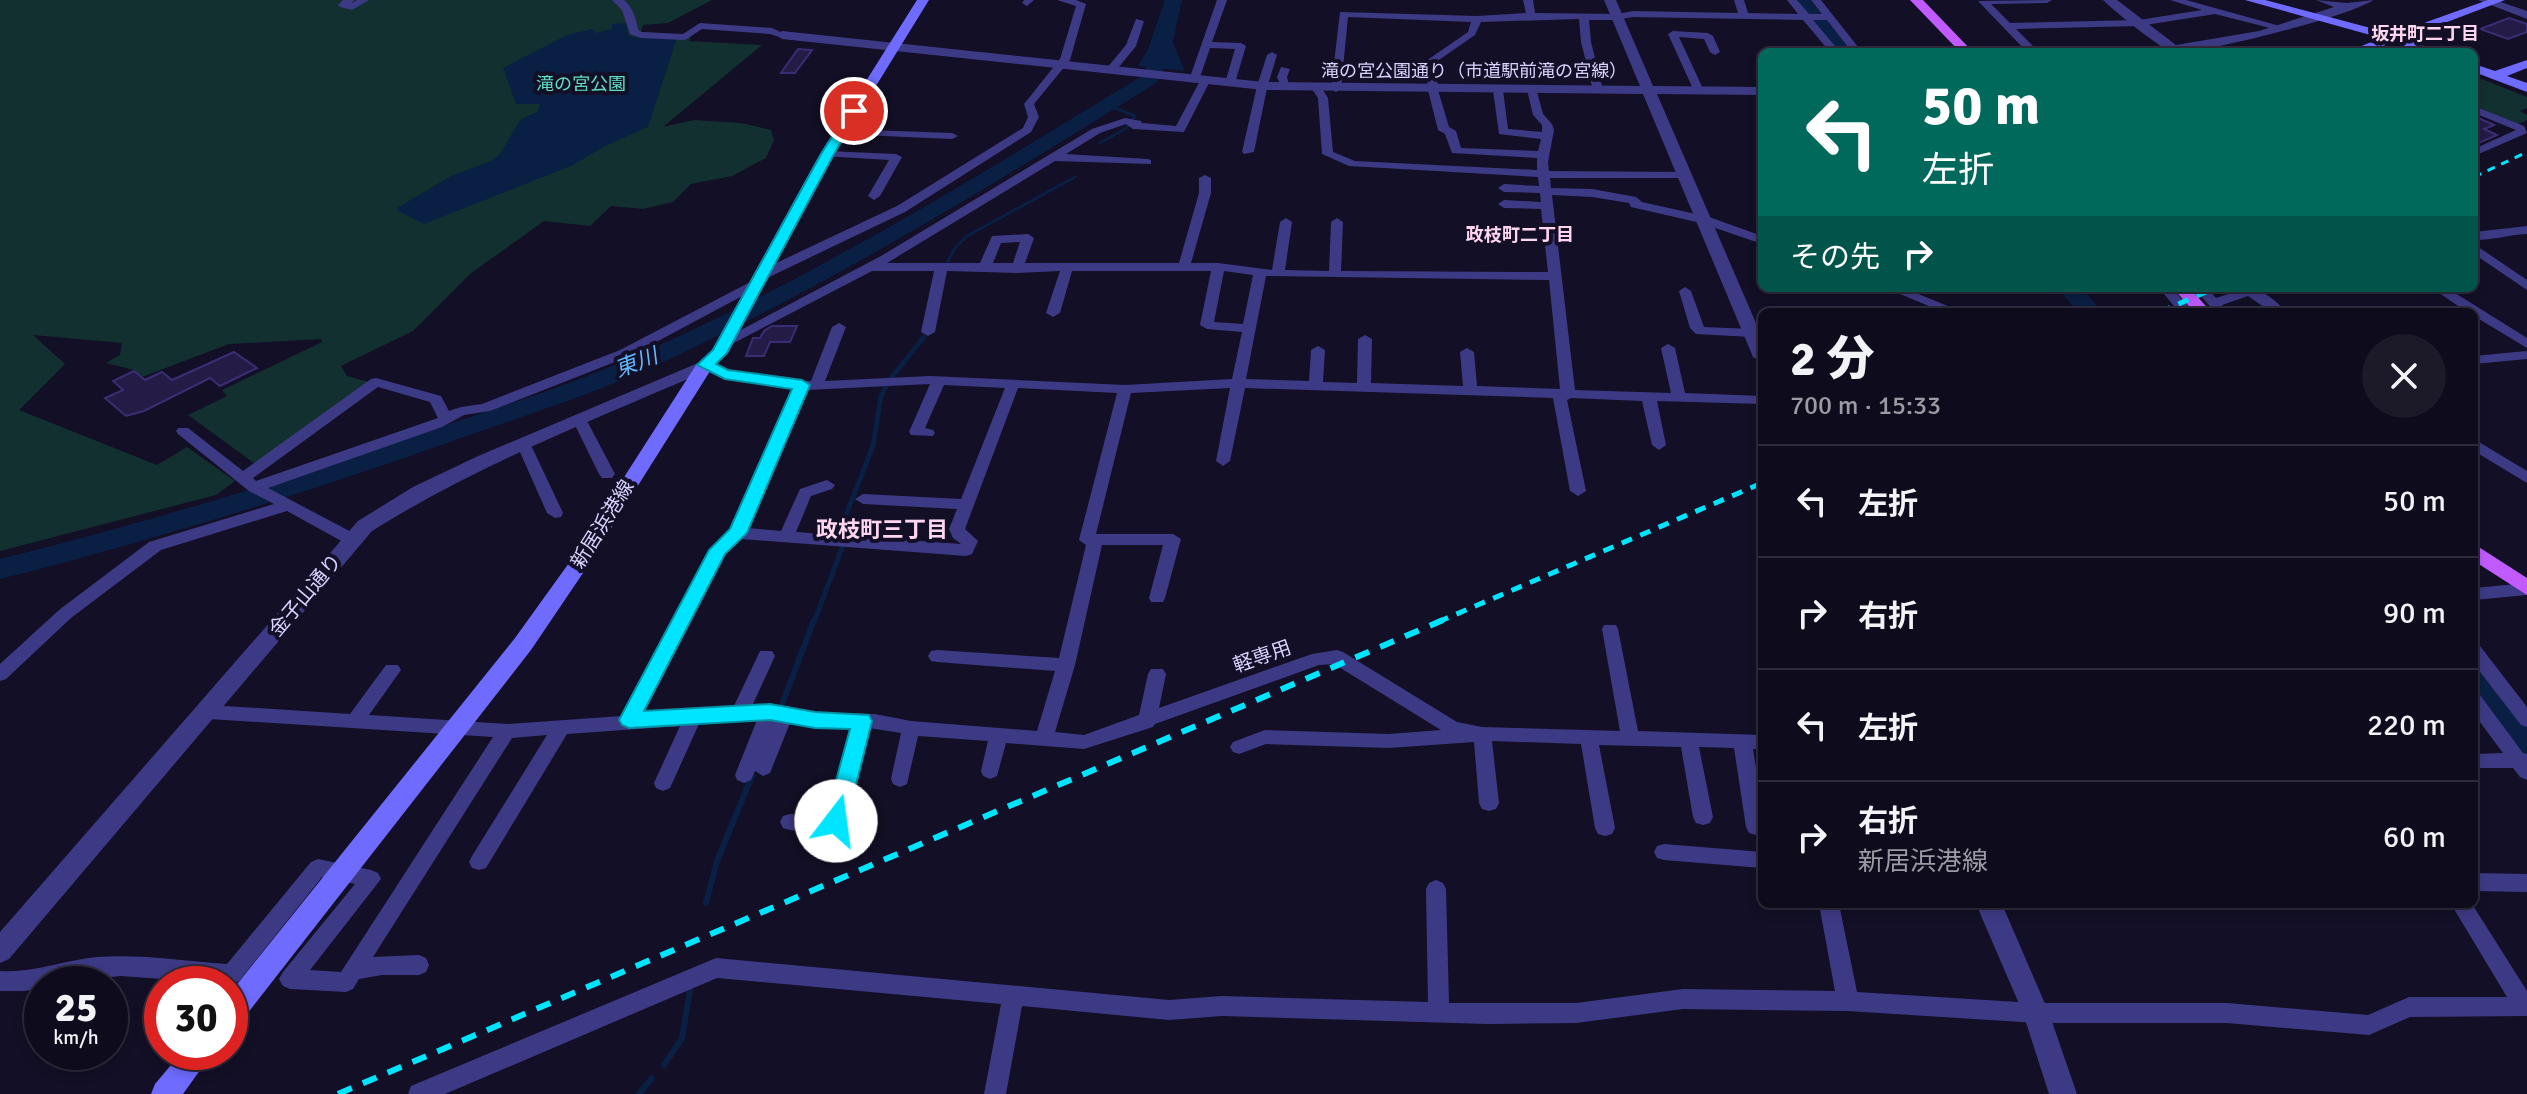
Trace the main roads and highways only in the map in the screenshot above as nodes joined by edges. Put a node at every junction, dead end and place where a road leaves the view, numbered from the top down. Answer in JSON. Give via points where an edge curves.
{"nodes":[{"id":1,"x":923,"y":0,"type":"edge"},
{"id":2,"x":1916,"y":0,"type":"edge"},
{"id":3,"x":2251,"y":0,"type":"edge"},
{"id":4,"x":2492,"y":1,"type":"edge"},
{"id":5,"x":2395,"y":38,"type":"junction"},
{"id":6,"x":1963,"y":48,"type":"edge"},
{"id":7,"x":2365,"y":48,"type":"edge"},
{"id":8,"x":2421,"y":48,"type":"edge"},
{"id":9,"x":2527,"y":64,"type":"edge"},
{"id":10,"x":2478,"y":70,"type":"edge"},
{"id":11,"x":2495,"y":76,"type":"junction"},
{"id":12,"x":2527,"y":88,"type":"edge"},
{"id":13,"x":2187,"y":292,"type":"edge"},
{"id":14,"x":2211,"y":308,"type":"edge"},
{"id":15,"x":2478,"y":554,"type":"edge"},
{"id":16,"x":2527,"y":589,"type":"edge"},
{"id":17,"x":248,"y":991,"type":"edge"},
{"id":18,"x":184,"y":1070,"type":"edge"},
{"id":19,"x":165,"y":1094,"type":"edge"}],
"edges":[{"from":1,"to":17,"type":"main road","name":"新居浜港線","via":[[827,154],[728,337],[576,568],[523,644]]},
{"from":2,"to":6,"type":"main road"},
{"from":3,"to":5,"type":"main road"},
{"from":4,"to":5,"type":"main road"},
{"from":5,"to":7,"type":"main road"},
{"from":5,"to":8,"type":"main road"},
{"from":9,"to":11,"type":"main road"},
{"from":10,"to":11,"type":"main road"},
{"from":11,"to":12,"type":"main road"},
{"from":13,"to":14,"type":"main road"},
{"from":15,"to":16,"type":"main road"},
{"from":18,"to":19,"type":"main road"}]}
